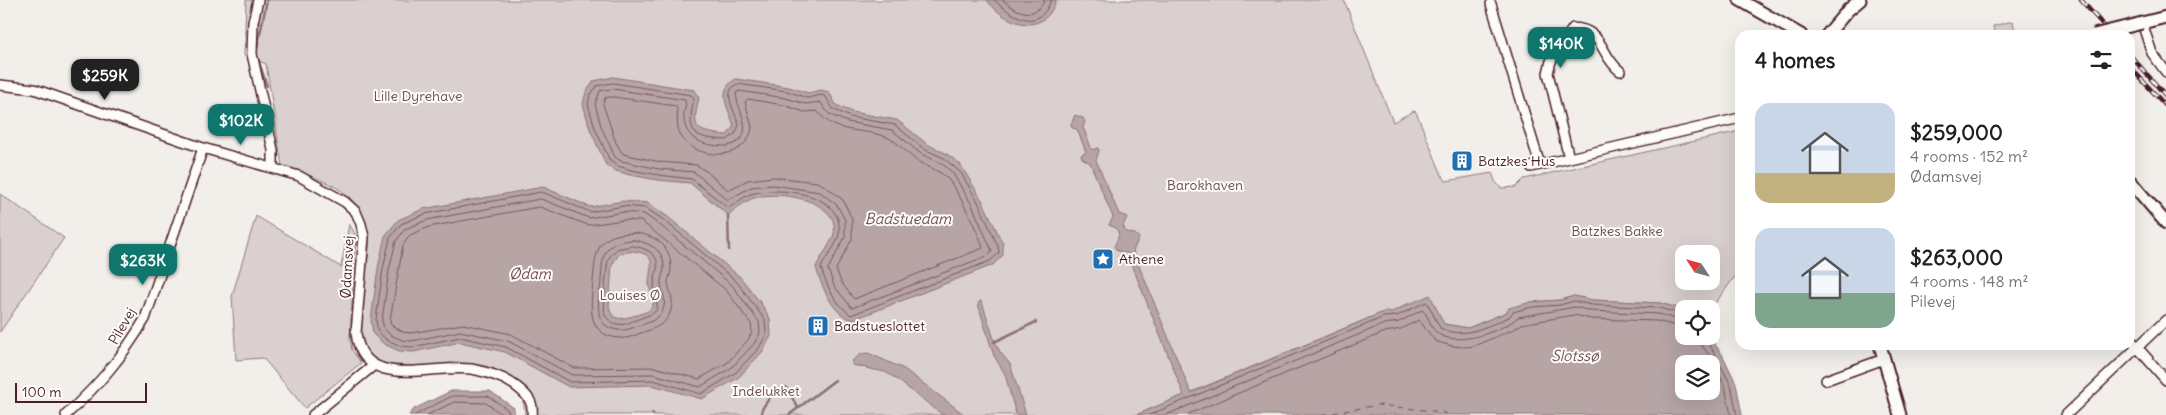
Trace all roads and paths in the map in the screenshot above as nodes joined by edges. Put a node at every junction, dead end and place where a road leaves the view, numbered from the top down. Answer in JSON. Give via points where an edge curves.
{"nodes":[{"id":1,"x":258,"y":0,"type":"edge"},
{"id":2,"x":1740,"y":0,"type":"edge"},
{"id":3,"x":1860,"y":0,"type":"edge"},
{"id":4,"x":1491,"y":4,"type":"dead end"},
{"id":5,"x":2166,"y":16,"type":"edge"},
{"id":6,"x":2142,"y":23,"type":"junction"},
{"id":7,"x":1792,"y":30,"type":"edge"},
{"id":8,"x":1832,"y":30,"type":"edge"},
{"id":9,"x":2114,"y":30,"type":"edge"},
{"id":10,"x":1620,"y":71,"type":"dead end"},
{"id":11,"x":2166,"y":72,"type":"edge"},
{"id":12,"x":0,"y":85,"type":"edge"},
{"id":13,"x":1735,"y":119,"type":"edge"},
{"id":14,"x":203,"y":148,"type":"junction"},
{"id":15,"x":1569,"y":158,"type":"junction"},
{"id":16,"x":273,"y":168,"type":"junction"},
{"id":17,"x":2135,"y":187,"type":"edge"},
{"id":18,"x":2166,"y":223,"type":"edge"},
{"id":19,"x":2166,"y":320,"type":"edge"},
{"id":20,"x":2135,"y":344,"type":"edge"},
{"id":21,"x":2138,"y":347,"type":"junction"},
{"id":22,"x":1881,"y":350,"type":"edge"},
{"id":23,"x":2135,"y":350,"type":"edge"},
{"id":24,"x":2135,"y":350,"type":"edge"},
{"id":25,"x":1884,"y":359,"type":"junction"},
{"id":26,"x":373,"y":366,"type":"junction"},
{"id":27,"x":1826,"y":380,"type":"dead end"},
{"id":28,"x":2166,"y":380,"type":"edge"},
{"id":29,"x":66,"y":415,"type":"edge"},
{"id":30,"x":313,"y":415,"type":"edge"},
{"id":31,"x":532,"y":415,"type":"edge"},
{"id":32,"x":1900,"y":415,"type":"edge"},
{"id":33,"x":2066,"y":415,"type":"edge"}],
"edges":[{"from":1,"to":16,"type":"street","via":[[253,22],[252,54],[273,150]]},
{"from":2,"to":7,"type":"street"},
{"from":3,"to":8,"type":"street"},
{"from":4,"to":15,"type":"street","via":[[1536,166]]},
{"from":5,"to":6,"type":"street"},
{"from":6,"to":9,"type":"street","bridge":true},
{"from":6,"to":11,"type":"street","via":[[2156,60]]},
{"from":10,"to":15,"type":"street","via":[[1611,64],[1598,38],[1584,29],[1574,28],[1551,61],[1548,73]]},
{"from":12,"to":14,"type":"street","name":"Ødamsvej","via":[[34,89]]},
{"from":13,"to":15,"type":"street"},
{"from":14,"to":16,"type":"street","name":"Ødamsvej"},
{"from":14,"to":29,"type":"street","name":"Pilevej","via":[[145,319],[132,342],[99,384]]},
{"from":16,"to":26,"type":"street","name":"Ødamsvej","via":[[299,176],[330,192],[356,212],[364,237],[356,333],[363,357]]},
{"from":17,"to":18,"type":"street"},
{"from":19,"to":21,"type":"street"},
{"from":20,"to":21,"type":"street"},
{"from":21,"to":24,"type":"street"},
{"from":21,"to":28,"type":"street"},
{"from":22,"to":25,"type":"street"},
{"from":23,"to":33,"type":"street"},
{"from":25,"to":27,"type":"street"},
{"from":25,"to":32,"type":"street"},
{"from":26,"to":30,"type":"street"},
{"from":26,"to":31,"type":"street","via":[[392,371],[470,369],[490,374],[508,380],[528,395]]}]}
